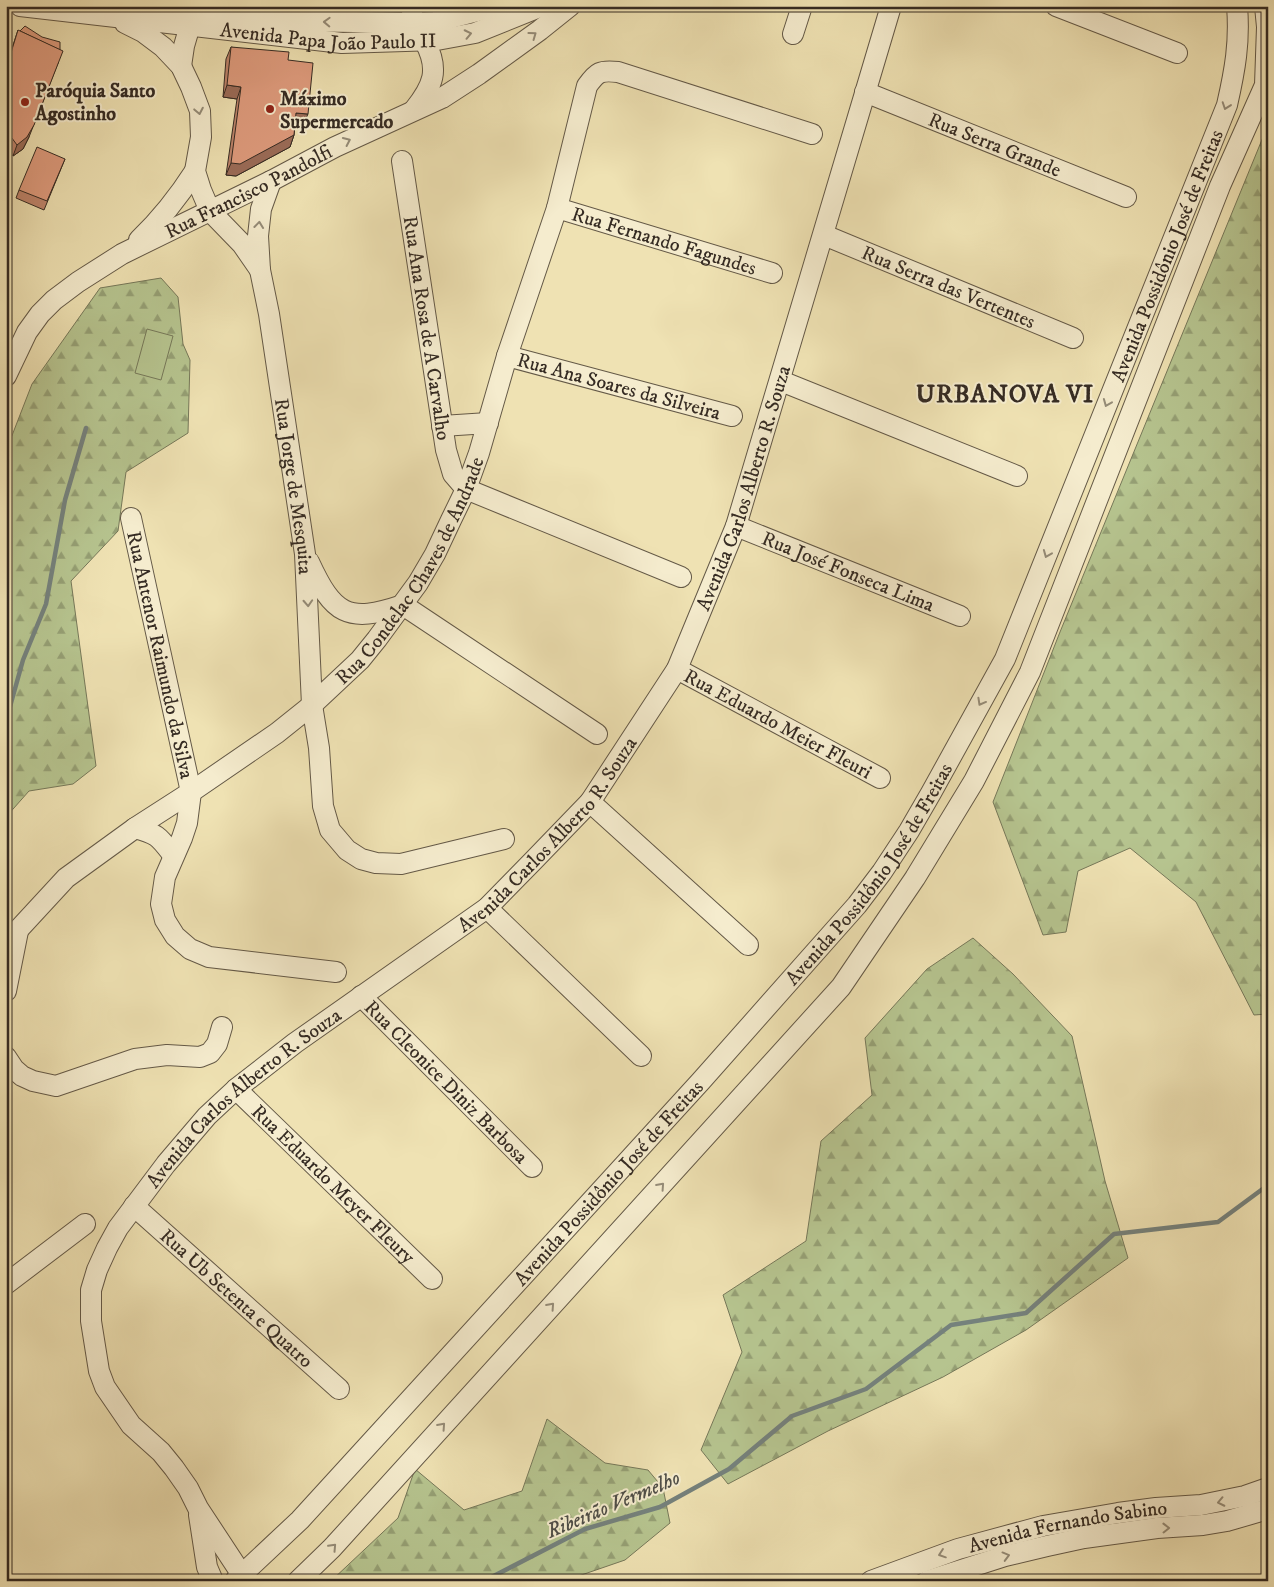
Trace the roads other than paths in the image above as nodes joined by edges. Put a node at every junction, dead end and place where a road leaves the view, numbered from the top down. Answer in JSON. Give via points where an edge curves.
{"nodes":[{"id":1,"x":20,"y":6,"type":"edge"},
{"id":2,"x":168,"y":6,"type":"edge"},
{"id":3,"x":378,"y":6,"type":"edge"},
{"id":4,"x":496,"y":6,"type":"edge"},
{"id":5,"x":542,"y":6,"type":"edge"},
{"id":6,"x":570,"y":6,"type":"edge"},
{"id":7,"x":802,"y":6,"type":"edge"},
{"id":8,"x":891,"y":6,"type":"edge"},
{"id":9,"x":1056,"y":6,"type":"edge"},
{"id":10,"x":1237,"y":6,"type":"edge"},
{"id":11,"x":1265,"y":6,"type":"edge"},
{"id":12,"x":412,"y":15,"type":"edge"},
{"id":13,"x":117,"y":18,"type":"junction"},
{"id":14,"x":192,"y":18,"type":"junction"},
{"id":15,"x":359,"y":22,"type":"junction"},
{"id":16,"x":1267,"y":27,"type":"edge"},
{"id":17,"x":794,"y":34,"type":"dead end"},
{"id":18,"x":425,"y":42,"type":"junction"},
{"id":19,"x":1177,"y":53,"type":"dead end"},
{"id":20,"x":181,"y":66,"type":"junction"},
{"id":21,"x":1236,"y":69,"type":"junction"},
{"id":22,"x":1266,"y":83,"type":"edge"},
{"id":23,"x":865,"y":92,"type":"junction"},
{"id":24,"x":414,"y":110,"type":"junction"},
{"id":25,"x":812,"y":134,"type":"dead end"},
{"id":26,"x":402,"y":161,"type":"dead end"},
{"id":27,"x":195,"y":171,"type":"junction"},
{"id":28,"x":271,"y":181,"type":"junction"},
{"id":29,"x":1126,"y":197,"type":"dead end"},
{"id":30,"x":557,"y":208,"type":"junction"},
{"id":31,"x":210,"y":211,"type":"junction"},
{"id":32,"x":824,"y":235,"type":"junction"},
{"id":33,"x":122,"y":254,"type":"junction"},
{"id":34,"x":260,"y":270,"type":"junction"},
{"id":35,"x":772,"y":273,"type":"dead end"},
{"id":36,"x":1073,"y":338,"type":"dead end"},
{"id":37,"x":507,"y":356,"type":"junction"},
{"id":38,"x":6,"y":376,"type":"edge"},
{"id":39,"x":781,"y":382,"type":"junction"},
{"id":40,"x":732,"y":416,"type":"dead end"},
{"id":41,"x":488,"y":423,"type":"junction"},
{"id":42,"x":442,"y":426,"type":"junction"},
{"id":43,"x":1017,"y":476,"type":"dead end"},
{"id":44,"x":466,"y":489,"type":"junction"},
{"id":45,"x":132,"y":518,"type":"dead end"},
{"id":46,"x":736,"y":526,"type":"junction"},
{"id":47,"x":305,"y":554,"type":"junction"},
{"id":48,"x":681,"y":577,"type":"dead end"},
{"id":49,"x":403,"y":605,"type":"junction"},
{"id":50,"x":960,"y":616,"type":"dead end"},
{"id":51,"x":677,"y":669,"type":"junction"},
{"id":52,"x":312,"y":704,"type":"junction"},
{"id":53,"x":597,"y":734,"type":"dead end"},
{"id":54,"x":880,"y":778,"type":"dead end"},
{"id":55,"x":191,"y":792,"type":"junction"},
{"id":56,"x":590,"y":802,"type":"junction"},
{"id":57,"x":135,"y":828,"type":"junction"},
{"id":58,"x":504,"y":839,"type":"dead end"},
{"id":59,"x":173,"y":855,"type":"junction"},
{"id":60,"x":488,"y":908,"type":"junction"},
{"id":61,"x":12,"y":937,"type":"edge"},
{"id":62,"x":748,"y":945,"type":"dead end"},
{"id":63,"x":336,"y":972,"type":"dead end"},
{"id":64,"x":6,"y":990,"type":"edge"},
{"id":65,"x":361,"y":996,"type":"junction"},
{"id":66,"x":222,"y":1027,"type":"dead end"},
{"id":67,"x":642,"y":1056,"type":"dead end"},
{"id":68,"x":6,"y":1057,"type":"edge"},
{"id":69,"x":236,"y":1089,"type":"junction"},
{"id":70,"x":532,"y":1167,"type":"dead end"},
{"id":71,"x":134,"y":1206,"type":"junction"},
{"id":72,"x":85,"y":1224,"type":"dead end"},
{"id":73,"x":432,"y":1279,"type":"dead end"},
{"id":74,"x":6,"y":1284,"type":"edge"},
{"id":75,"x":339,"y":1389,"type":"dead end"},
{"id":76,"x":1268,"y":1488,"type":"edge"},
{"id":77,"x":198,"y":1508,"type":"junction"},
{"id":78,"x":1268,"y":1509,"type":"edge"},
{"id":79,"x":241,"y":1579,"type":"edge"},
{"id":80,"x":213,"y":1581,"type":"edge"},
{"id":81,"x":298,"y":1581,"type":"edge"},
{"id":82,"x":871,"y":1581,"type":"edge"},
{"id":83,"x":926,"y":1581,"type":"edge"}],
"edges":[{"from":1,"to":13,"type":"street","name":"Avenida Papa João Paulo II"},
{"from":2,"to":14,"type":"street","name":"Avenida Papa João Paulo II"},
{"from":3,"to":15,"type":"street"},
{"from":4,"to":12,"type":"street","name":"Avenida Papa João Paulo II","via":[[436,22]]},
{"from":18,"to":5,"type":"street","name":"Avenida Papa João Paulo II","one_way":true,"via":[[475,33]]},
{"from":24,"to":6,"type":"street","name":"Rua Francisco Pandolfi","one_way":true,"via":[[442,98],[479,74]]},
{"from":7,"to":17,"type":"street"},
{"from":8,"to":23,"type":"street","name":"Avenida Carlos Alberto R. Souza"},
{"from":9,"to":19,"type":"street"},
{"from":10,"to":21,"type":"street","name":"Avenida Possidônio José de Freitas"},
{"from":11,"to":16,"type":"street","name":"Avenida Possidônio José de Freitas"},
{"from":12,"to":15,"type":"street","name":"Avenida Papa João Paulo II"},
{"from":12,"to":18,"type":"street"},
{"from":13,"to":14,"type":"street","name":"Avenida Papa João Paulo II"},
{"from":13,"to":20,"type":"street","via":[[163,46]]},
{"from":15,"to":14,"type":"street","name":"Avenida Papa João Paulo II","one_way":true},
{"from":14,"to":18,"type":"street","name":"Avenida Papa João Paulo II","via":[[342,43]]},
{"from":14,"to":20,"type":"street"},
{"from":16,"to":21,"type":"street"},
{"from":16,"to":22,"type":"street","name":"Avenida Possidônio José de Freitas"},
{"from":18,"to":24,"type":"street","via":[[433,59],[433,78],[428,92]]},
{"from":20,"to":27,"type":"street","one_way":true,"via":[[200,111],[202,137]]},
{"from":21,"to":79,"type":"street","name":"Avenida Possidônio José de Freitas","one_way":true,"via":[[1227,105],[1005,659],[931,793],[882,872],[857,905],[701,1081],[300,1520]]},
{"from":81,"to":22,"type":"street","name":"Avenida Possidônio José de Freitas","one_way":true,"via":[[332,1548],[841,987],[915,878],[974,780],[1030,672],[1220,186]]},
{"from":23,"to":29,"type":"street","name":"Rua Serra Grande"},
{"from":23,"to":32,"type":"street","name":"Avenida Carlos Alberto R. Souza"},
{"from":28,"to":24,"type":"street","name":"Rua Francisco Pandolfi","one_way":true},
{"from":25,"to":30,"type":"street","name":"Rua Condelac Chaves de Andrade","via":[[618,72],[605,71],[596,74],[586,86]]},
{"from":26,"to":42,"type":"street","name":"Rua Ana Rosa de A Carvalho"},
{"from":27,"to":31,"type":"street"},
{"from":27,"to":33,"type":"street","via":[[152,228]]},
{"from":28,"to":31,"type":"street","name":"Rua Francisco Pandolfi"},
{"from":34,"to":28,"type":"street","name":"Rua Jorge de Mesquita","one_way":true,"via":[[258,236],[261,209]]},
{"from":30,"to":35,"type":"street","name":"Rua Fernando Fagundes"},
{"from":30,"to":37,"type":"street","name":"Rua Condelac Chaves de Andrade"},
{"from":31,"to":33,"type":"street","name":"Rua Francisco Pandolfi"},
{"from":31,"to":34,"type":"street","name":"Rua Jorge de Mesquita","via":[[242,244]]},
{"from":32,"to":36,"type":"street","name":"Rua Serra das Vertentes"},
{"from":32,"to":39,"type":"street","name":"Avenida Carlos Alberto R. Souza"},
{"from":33,"to":38,"type":"street","name":"Rua Francisco Pandolfi","via":[[78,282],[40,314],[27,332]]},
{"from":34,"to":47,"type":"street","name":"Rua Jorge de Mesquita"},
{"from":37,"to":40,"type":"street","name":"Rua Ana Soares da Silveira"},
{"from":37,"to":41,"type":"street","name":"Rua Condelac Chaves de Andrade"},
{"from":39,"to":43,"type":"street"},
{"from":39,"to":46,"type":"street","name":"Avenida Carlos Alberto R. Souza"},
{"from":41,"to":42,"type":"street"},
{"from":41,"to":44,"type":"street","name":"Rua Condelac Chaves de Andrade"},
{"from":42,"to":44,"type":"street","name":"Rua Ana Rosa de A Carvalho","via":[[453,474]]},
{"from":44,"to":48,"type":"street"},
{"from":44,"to":49,"type":"street","name":"Rua Condelac Chaves de Andrade","via":[[435,554]]},
{"from":45,"to":55,"type":"street","name":"Rua Antenor Raimundo da Silva"},
{"from":46,"to":50,"type":"street","name":"Rua José Fonseca Lima"},
{"from":46,"to":51,"type":"street","name":"Avenida Carlos Alberto R. Souza"},
{"from":47,"to":49,"type":"street","via":[[319,584],[336,606],[362,614]]},
{"from":47,"to":52,"type":"street","name":"Rua Jorge de Mesquita","one_way":true},
{"from":49,"to":52,"type":"street","name":"Rua Condelac Chaves de Andrade","via":[[360,660]]},
{"from":49,"to":53,"type":"street"},
{"from":51,"to":54,"type":"street","name":"Rua Eduardo Meier Fleuri"},
{"from":51,"to":56,"type":"street","name":"Avenida Carlos Alberto R. Souza"},
{"from":52,"to":55,"type":"street","name":"Rua Condelac Chaves de Andrade","via":[[277,733]]},
{"from":52,"to":58,"type":"street","name":"Rua Jorge de Mesquita","via":[[323,806],[330,830],[347,850],[376,863],[402,864]]},
{"from":55,"to":57,"type":"street","name":"Rua Condelac Chaves de Andrade"},
{"from":55,"to":59,"type":"street","name":"Rua Antenor Raimundo da Silva","via":[[187,823]]},
{"from":56,"to":60,"type":"street","name":"Avenida Carlos Alberto R. Souza"},
{"from":56,"to":62,"type":"street"},
{"from":57,"to":59,"type":"street","via":[[160,838]]},
{"from":57,"to":61,"type":"street","name":"Rua Condelac Chaves de Andrade","via":[[66,878]]},
{"from":59,"to":63,"type":"street","name":"Rua Antenor Raimundo da Silva","via":[[165,877],[161,904],[165,920],[175,936],[190,949],[209,958]]},
{"from":60,"to":65,"type":"street","name":"Avenida Carlos Alberto R. Souza"},
{"from":60,"to":67,"type":"street"},
{"from":61,"to":64,"type":"street"},
{"from":65,"to":69,"type":"street","name":"Avenida Carlos Alberto R. Souza"},
{"from":65,"to":70,"type":"street","name":"Rua Cleonice Diniz Barbosa"},
{"from":66,"to":68,"type":"street","via":[[217,1044],[210,1053],[200,1057],[167,1055],[135,1059],[56,1086],[22,1076]]},
{"from":69,"to":71,"type":"street","name":"Avenida Carlos Alberto R. Souza","via":[[207,1116]]},
{"from":69,"to":73,"type":"street","name":"Rua Eduardo Meyer Fleury"},
{"from":71,"to":75,"type":"street","name":"Rua Ub Setenta e Quatro"},
{"from":71,"to":77,"type":"street","name":"Avenida Carlos Alberto R. Souza","via":[[107,1248],[91,1290],[91,1321],[99,1371],[123,1415],[174,1468]]},
{"from":72,"to":74,"type":"street"},
{"from":76,"to":82,"type":"street","name":"Avenida Fernando Sabino","one_way":true,"via":[[1200,1506],[1127,1511],[1043,1526],[958,1549]]},
{"from":77,"to":79,"type":"street"},
{"from":77,"to":80,"type":"street"},
{"from":83,"to":78,"type":"street","name":"Avenida Fernando Sabino","one_way":true,"via":[[1047,1546],[1120,1532],[1203,1525]]}]}
